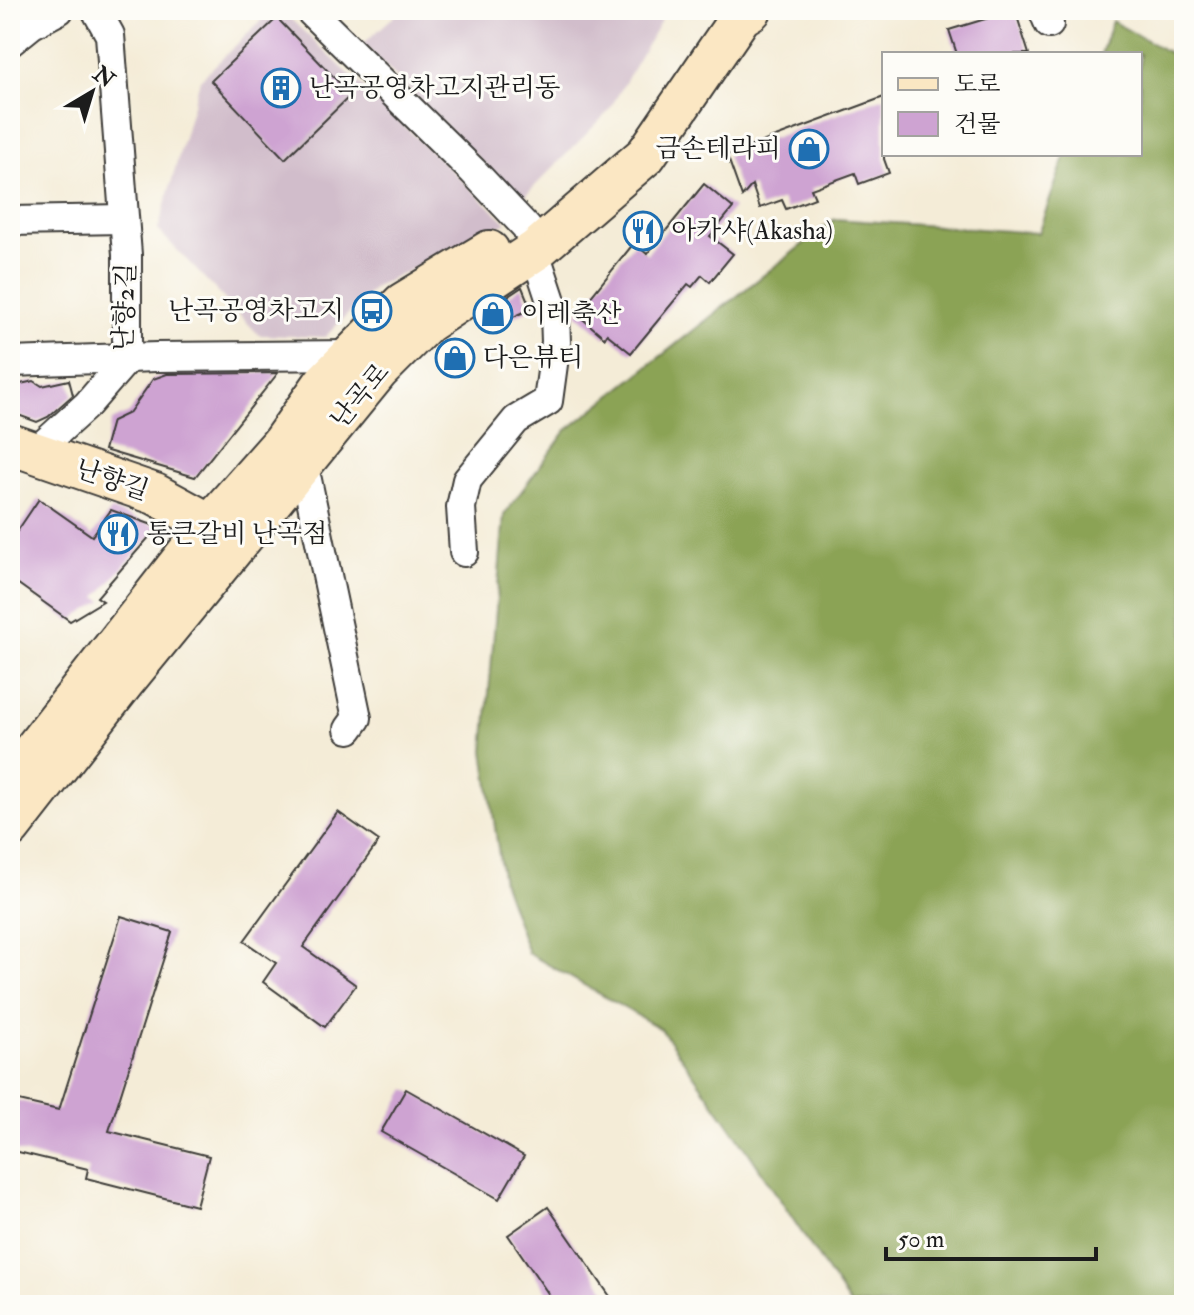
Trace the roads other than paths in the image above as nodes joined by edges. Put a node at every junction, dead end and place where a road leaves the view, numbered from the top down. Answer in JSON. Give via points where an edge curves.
{"nodes":[{"id":1,"x":59,"y":10,"type":"edge"},
{"id":2,"x":96,"y":10,"type":"edge"},
{"id":3,"x":309,"y":10,"type":"edge"},
{"id":4,"x":711,"y":10,"type":"edge"},
{"id":5,"x":751,"y":10,"type":"edge"},
{"id":6,"x":10,"y":42,"type":"edge"},
{"id":7,"x":124,"y":219,"type":"junction"},
{"id":8,"x":10,"y":221,"type":"edge"},
{"id":9,"x":532,"y":239,"type":"junction"},
{"id":10,"x":352,"y":355,"type":"junction"},
{"id":11,"x":127,"y":359,"type":"junction"},
{"id":12,"x":10,"y":362,"type":"edge"},
{"id":13,"x":22,"y":448,"type":"edge"},
{"id":14,"x":290,"y":457,"type":"junction"},
{"id":15,"x":210,"y":524,"type":"junction"},
{"id":16,"x":464,"y":552,"type":"dead end"},
{"id":17,"x":349,"y":729,"type":"dead end"},
{"id":18,"x":10,"y":780,"type":"edge"},
{"id":19,"x":10,"y":828,"type":"edge"}],
"edges":[{"from":1,"to":6,"type":"street"},
{"from":2,"to":7,"type":"street","name":"난향2길","via":[[110,35]]},
{"from":3,"to":9,"type":"street","via":[[473,171]]},
{"from":4,"to":9,"type":"main road","name":"난곡로","via":[[630,135]]},
{"from":5,"to":9,"type":"main road","name":"난곡로","via":[[741,16],[646,155]]},
{"from":7,"to":8,"type":"street"},
{"from":7,"to":11,"type":"street","name":"난향2길"},
{"from":9,"to":10,"type":"main road","name":"난곡로","via":[[403,303]]},
{"from":9,"to":14,"type":"main road","name":"난곡로","via":[[426,323]]},
{"from":9,"to":16,"type":"street","via":[[555,313],[548,401],[516,420],[467,480],[461,507]]},
{"from":10,"to":11,"type":"street"},
{"from":10,"to":14,"type":"main road","name":"난곡로","via":[[324,383]]},
{"from":11,"to":12,"type":"street"},
{"from":11,"to":13,"type":"street","name":"난향2길","via":[[87,405]]},
{"from":13,"to":15,"type":"main road","name":"난향길","via":[[155,494]]},
{"from":14,"to":15,"type":"main road","name":"난곡로"},
{"from":14,"to":17,"type":"street","via":[[307,480],[357,718]]},
{"from":14,"to":19,"type":"main road","name":"난곡로"},
{"from":15,"to":18,"type":"main road","name":"난곡로"}]}
